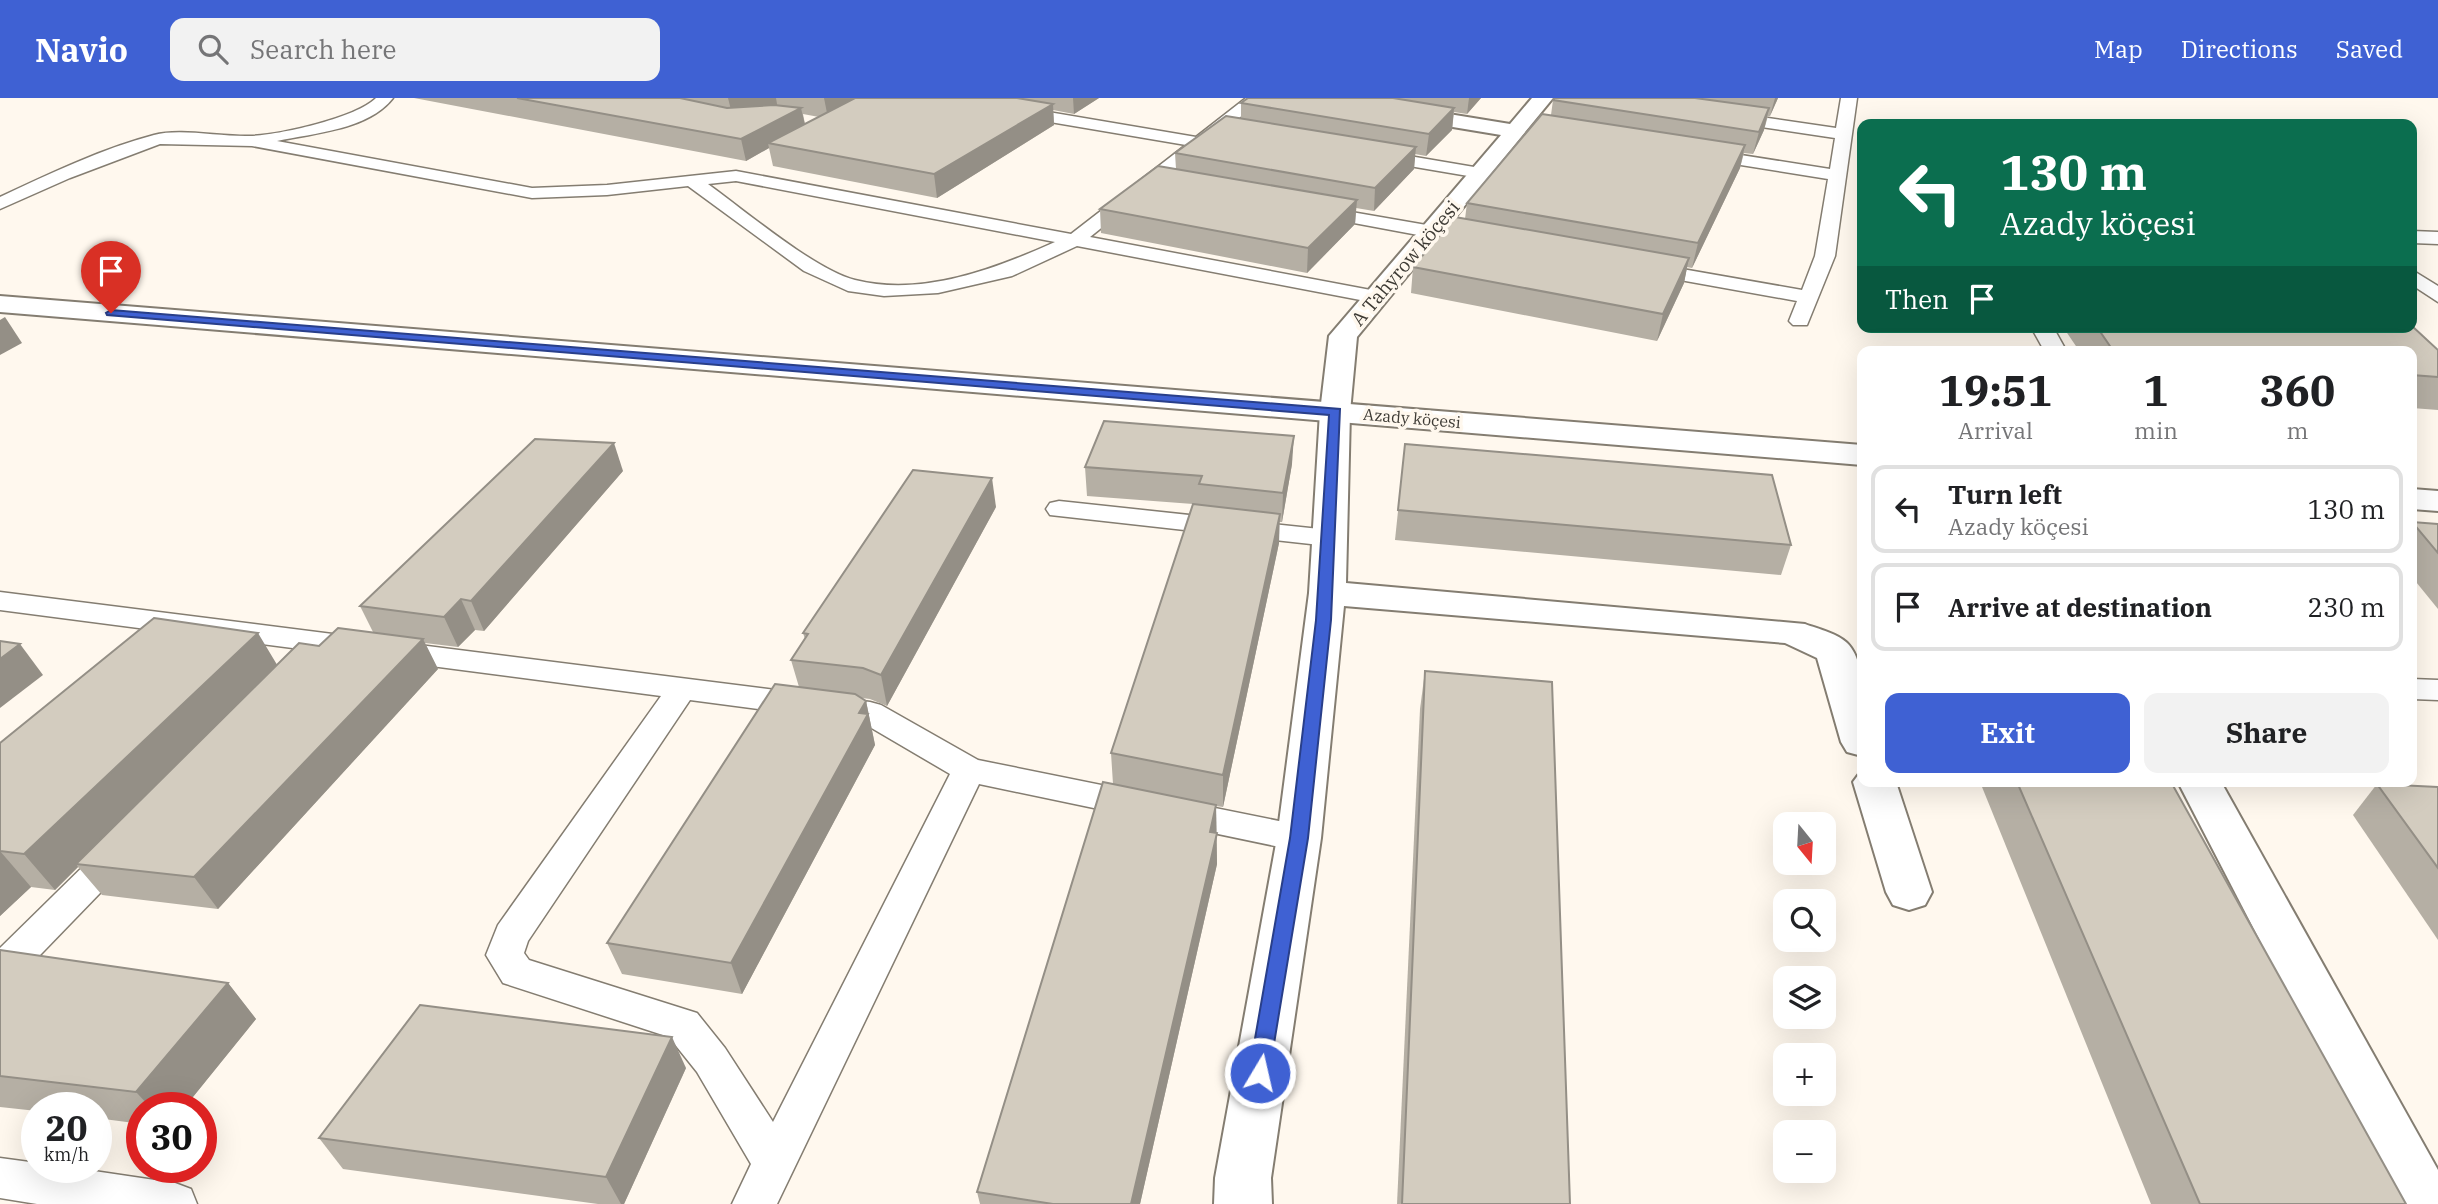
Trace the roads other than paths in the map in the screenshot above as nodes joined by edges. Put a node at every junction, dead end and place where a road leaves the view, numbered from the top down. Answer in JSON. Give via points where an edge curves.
{"nodes":[{"id":1,"x":385,"y":98,"type":"edge"},
{"id":2,"x":937,"y":98,"type":"edge"},
{"id":3,"x":1225,"y":98,"type":"edge"},
{"id":4,"x":1314,"y":98,"type":"edge"},
{"id":5,"x":1849,"y":98,"type":"edge"},
{"id":6,"x":1251,"y":101,"type":"edge"},
{"id":7,"x":1706,"y":114,"type":"edge"},
{"id":8,"x":1528,"y":120,"type":"edge"},
{"id":9,"x":1216,"y":128,"type":"junction"},
{"id":10,"x":1242,"y":133,"type":"edge"},
{"id":11,"x":1844,"y":134,"type":"junction"},
{"id":12,"x":252,"y":141,"type":"junction"},
{"id":13,"x":1199,"y":142,"type":"junction"},
{"id":14,"x":1685,"y":151,"type":"edge"},
{"id":15,"x":1361,"y":153,"type":"edge"},
{"id":16,"x":760,"y":164,"type":"edge"},
{"id":17,"x":1480,"y":173,"type":"junction"},
{"id":18,"x":1837,"y":175,"type":"junction"},
{"id":19,"x":736,"y":176,"type":"junction"},
{"id":20,"x":1150,"y":180,"type":"junction"},
{"id":21,"x":693,"y":182,"type":"junction"},
{"id":22,"x":1177,"y":185,"type":"edge"},
{"id":23,"x":0,"y":204,"type":"edge"},
{"id":24,"x":1297,"y":207,"type":"edge"},
{"id":25,"x":1431,"y":232,"type":"junction"},
{"id":26,"x":2417,"y":237,"type":"edge"},
{"id":27,"x":2438,"y":238,"type":"edge"},
{"id":28,"x":1075,"y":240,"type":"junction"},
{"id":29,"x":1485,"y":241,"type":"edge"},
{"id":30,"x":1634,"y":266,"type":"edge"},
{"id":31,"x":2417,"y":280,"type":"edge"},
{"id":32,"x":1810,"y":296,"type":"junction"},
{"id":33,"x":2438,"y":296,"type":"edge"},
{"id":34,"x":1376,"y":297,"type":"junction"},
{"id":35,"x":0,"y":304,"type":"edge"},
{"id":36,"x":1800,"y":321,"type":"dead end"},
{"id":37,"x":1335,"y":412,"type":"junction"},
{"id":38,"x":1857,"y":455,"type":"edge"},
{"id":39,"x":2417,"y":499,"type":"edge"},
{"id":40,"x":2438,"y":501,"type":"edge"},
{"id":41,"x":1059,"y":509,"type":"dead end"},
{"id":42,"x":1329,"y":538,"type":"junction"},
{"id":43,"x":1327,"y":593,"type":"junction"},
{"id":44,"x":0,"y":601,"type":"edge"},
{"id":45,"x":160,"y":621,"type":"junction"},
{"id":46,"x":326,"y":643,"type":"junction"},
{"id":47,"x":128,"y":646,"type":"edge"},
{"id":48,"x":298,"y":672,"type":"edge"},
{"id":49,"x":2417,"y":688,"type":"edge"},
{"id":50,"x":682,"y":689,"type":"junction"},
{"id":51,"x":2438,"y":690,"type":"edge"},
{"id":52,"x":1857,"y":726,"type":"edge"},
{"id":53,"x":969,"y":770,"type":"junction"},
{"id":54,"x":1876,"y":787,"type":"edge"},
{"id":55,"x":2202,"y":787,"type":"edge"},
{"id":56,"x":144,"y":827,"type":"edge"},
{"id":57,"x":1299,"y":838,"type":"junction"},
{"id":58,"x":1909,"y":892,"type":"dead end"},
{"id":59,"x":0,"y":972,"type":"edge"},
{"id":60,"x":774,"y":1163,"type":"junction"},
{"id":61,"x":0,"y":1178,"type":"edge"},
{"id":62,"x":175,"y":1204,"type":"edge"},
{"id":63,"x":754,"y":1204,"type":"edge"},
{"id":64,"x":1243,"y":1204,"type":"edge"},
{"id":65,"x":2426,"y":1204,"type":"edge"}],
"edges":[{"from":1,"to":12,"type":"lane","via":[[375,108],[339,123]]},
{"from":2,"to":13,"type":"lane"},
{"from":3,"to":6,"type":"lane"},
{"from":4,"to":8,"type":"street"},
{"from":5,"to":11,"type":"lane"},
{"from":6,"to":9,"type":"lane"},
{"from":7,"to":11,"type":"lane"},
{"from":8,"to":17,"type":"street","name":"A Tahyrow köçesi"},
{"from":9,"to":10,"type":"lane"},
{"from":9,"to":13,"type":"lane"},
{"from":11,"to":18,"type":"lane"},
{"from":12,"to":21,"type":"lane","via":[[532,193]]},
{"from":12,"to":23,"type":"lane","via":[[158,139]]},
{"from":13,"to":20,"type":"lane"},
{"from":14,"to":18,"type":"lane"},
{"from":15,"to":17,"type":"lane"},
{"from":16,"to":19,"type":"lane"},
{"from":17,"to":25,"type":"street","name":"A Tahyrow köçesi"},
{"from":18,"to":32,"type":"lane","via":[[1825,256]]},
{"from":19,"to":21,"type":"lane"},
{"from":19,"to":28,"type":"lane"},
{"from":20,"to":22,"type":"lane"},
{"from":20,"to":28,"type":"lane"},
{"from":21,"to":28,"type":"lane","via":[[811,267],[848,285],[884,290],[938,287],[1005,272]]},
{"from":24,"to":25,"type":"lane"},
{"from":25,"to":29,"type":"lane"},
{"from":25,"to":34,"type":"street","name":"A Tahyrow köçesi"},
{"from":26,"to":27,"type":"lane"},
{"from":28,"to":34,"type":"lane"},
{"from":30,"to":32,"type":"lane"},
{"from":31,"to":33,"type":"lane"},
{"from":32,"to":36,"type":"lane"},
{"from":34,"to":37,"type":"street","name":"A Tahyrow köçesi","via":[[1343,336]]},
{"from":35,"to":37,"type":"street","name":"Azady köçesi"},
{"from":37,"to":38,"type":"street","name":"Azady köçesi"},
{"from":37,"to":42,"type":"street","name":"A Tahyrow köçesi"},
{"from":39,"to":40,"type":"street"},
{"from":41,"to":42,"type":"lane"},
{"from":42,"to":43,"type":"street","name":"A Tahyrow köçesi"},
{"from":43,"to":52,"type":"street","via":[[1792,632],[1834,651]]},
{"from":43,"to":57,"type":"street","name":"A Tahyrow köçesi"},
{"from":44,"to":45,"type":"lane"},
{"from":45,"to":46,"type":"lane"},
{"from":45,"to":47,"type":"lane"},
{"from":46,"to":48,"type":"lane"},
{"from":46,"to":50,"type":"lane"},
{"from":49,"to":51,"type":"lane"},
{"from":50,"to":53,"type":"lane","via":[[870,713]]},
{"from":50,"to":60,"type":"lane","via":[[511,936],[505,955],[516,972],[683,1025],[711,1060]]},
{"from":53,"to":57,"type":"lane"},
{"from":53,"to":60,"type":"lane"},
{"from":54,"to":58,"type":"street"},
{"from":55,"to":65,"type":"street"},
{"from":56,"to":59,"type":"lane"},
{"from":57,"to":64,"type":"street","name":"A Tahyrow köçesi","via":[[1243,1178]]},
{"from":60,"to":63,"type":"lane"},
{"from":61,"to":62,"type":"lane"}]}
